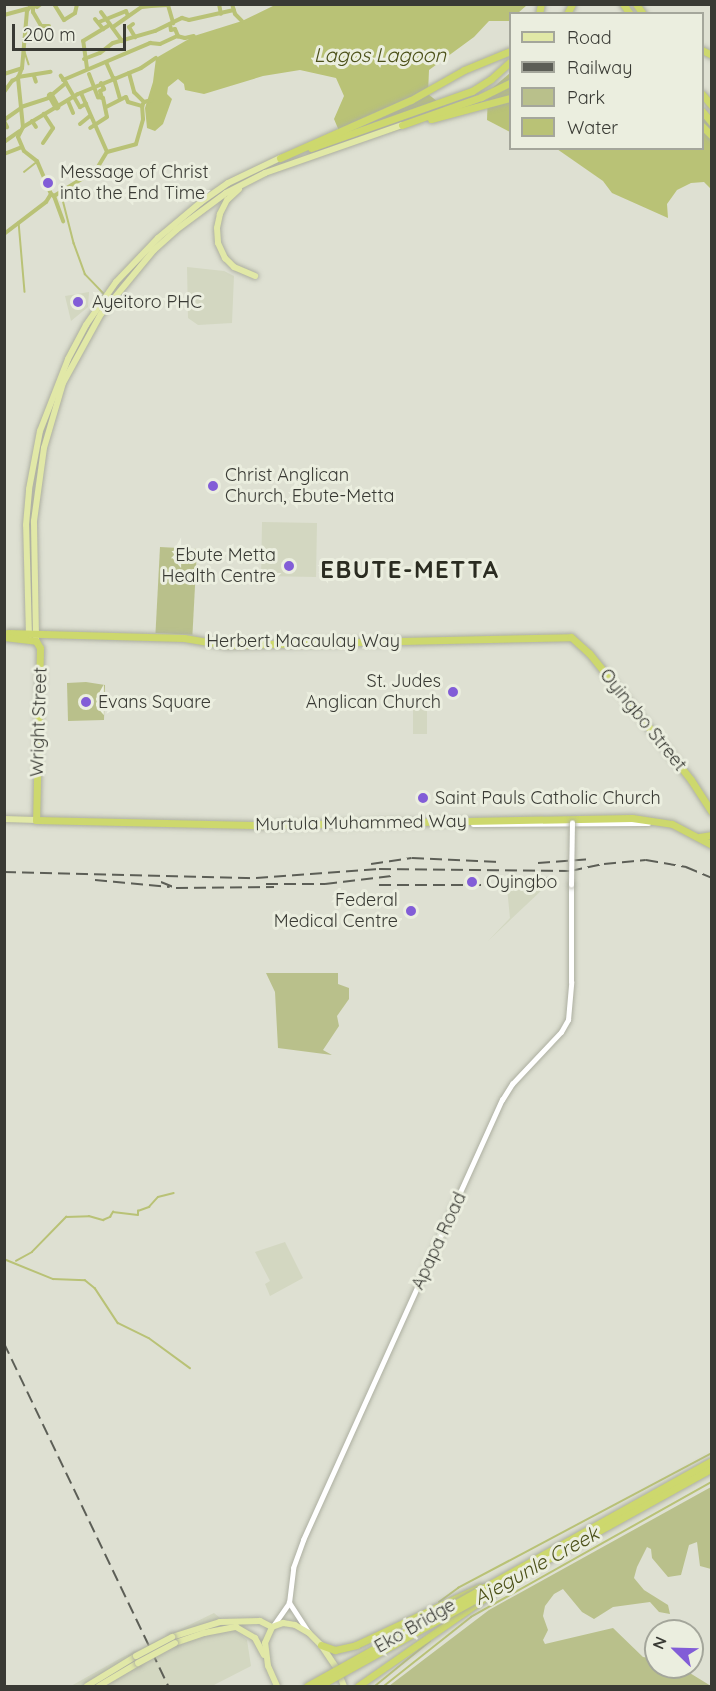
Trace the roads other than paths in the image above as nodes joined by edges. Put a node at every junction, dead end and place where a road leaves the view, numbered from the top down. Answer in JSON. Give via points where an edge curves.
{"nodes":[{"id":1,"x":509,"y":51,"type":"edge"},
{"id":2,"x":509,"y":63,"type":"edge"},
{"id":3,"x":509,"y":83,"type":"edge"},
{"id":4,"x":509,"y":98,"type":"edge"},
{"id":5,"x":402,"y":125,"type":"junction"},
{"id":6,"x":280,"y":158,"type":"junction"},
{"id":7,"x":254,"y":178,"type":"junction"},
{"id":8,"x":255,"y":276,"type":"dead end"},
{"id":9,"x":119,"y":284,"type":"junction"},
{"id":10,"x":4,"y":635,"type":"edge"},
{"id":11,"x":566,"y":636,"type":"joint"},
{"id":12,"x":33,"y":637,"type":"junction"},
{"id":13,"x":711,"y":812,"type":"edge"},
{"id":14,"x":4,"y":819,"type":"edge"},
{"id":15,"x":36,"y":820,"type":"junction"},
{"id":16,"x":431,"y":821,"type":"junction"},
{"id":17,"x":572,"y":823,"type":"junction"},
{"id":18,"x":711,"y":835,"type":"edge"},
{"id":19,"x":699,"y":837,"type":"junction"},
{"id":20,"x":711,"y":845,"type":"edge"},
{"id":21,"x":711,"y":1461,"type":"edge"},
{"id":22,"x":711,"y":1468,"type":"edge"},
{"id":23,"x":490,"y":1582,"type":"junction"},
{"id":24,"x":505,"y":1583,"type":"junction"},
{"id":25,"x":289,"y":1603,"type":"junction"},
{"id":26,"x":273,"y":1627,"type":"junction"},
{"id":27,"x":309,"y":1633,"type":"junction"},
{"id":28,"x":174,"y":1640,"type":"junction"},
{"id":29,"x":321,"y":1645,"type":"junction"},
{"id":30,"x":137,"y":1659,"type":"junction"},
{"id":31,"x":267,"y":1659,"type":"junction"},
{"id":32,"x":87,"y":1686,"type":"edge"},
{"id":33,"x":99,"y":1686,"type":"edge"},
{"id":34,"x":274,"y":1686,"type":"edge"},
{"id":35,"x":307,"y":1686,"type":"edge"},
{"id":36,"x":319,"y":1686,"type":"edge"},
{"id":37,"x":344,"y":1686,"type":"edge"},
{"id":38,"x":358,"y":1686,"type":"edge"}],
"edges":[{"from":1,"to":6,"type":"highway"},
{"from":2,"to":6,"type":"highway","via":[[472,91],[442,104]]},
{"from":3,"to":5,"type":"highway","via":[[481,98]]},
{"from":4,"to":5,"type":"highway"},
{"from":5,"to":7,"type":"main road"},
{"from":6,"to":9,"type":"main road","via":[[228,183],[186,214],[158,238]]},
{"from":7,"to":8,"type":"main road","via":[[227,200],[217,228],[225,258],[234,267]]},
{"from":7,"to":9,"type":"main road","via":[[226,193],[176,230]]},
{"from":9,"to":12,"type":"main road","via":[[98,312],[63,383],[44,448],[34,521]]},
{"from":10,"to":12,"type":"highway","name":"Herbert Macaulay Way"},
{"from":10,"to":12,"type":"highway","name":"Herbert Macaulay Way"},
{"from":11,"to":12,"type":"highway","name":"Herbert Macaulay Way","via":[[226,645],[184,638]]},
{"from":11,"to":13,"type":"highway","name":"Oyingbo Street","via":[[590,653],[691,780]]},
{"from":12,"to":15,"type":"highway","name":"Wright Street","via":[[41,653]]},
{"from":14,"to":15,"type":"main road","name":"Murtula Muhammed Way"},
{"from":15,"to":16,"type":"highway","name":"Murtula Muhammed Way","via":[[252,825]]},
{"from":16,"to":17,"type":"street"},
{"from":16,"to":19,"type":"highway","name":"Murtula Muhammed Way","via":[[648,819],[683,828]]},
{"from":17,"to":19,"type":"street","via":[[655,824]]},
{"from":17,"to":25,"type":"street","name":"Apapa Road","bridge":true,"via":[[568,1020],[502,1100],[299,1551]]},
{"from":18,"to":19,"type":"highway"},
{"from":19,"to":20,"type":"highway","name":"Murtula Muhammed Way"},
{"from":21,"to":23,"type":"highway","name":"Eko Bridge","bridge":true},
{"from":22,"to":24,"type":"highway","name":"Eko Bridge","bridge":true},
{"from":23,"to":29,"type":"highway","bridge":true,"via":[[356,1645],[335,1650]]},
{"from":23,"to":35,"type":"highway","name":"Eko Bridge","bridge":true},
{"from":24,"to":36,"type":"highway","name":"Eko Bridge","bridge":true},
{"from":24,"to":38,"type":"highway","bridge":true},
{"from":25,"to":26,"type":"street","name":"Apapa Road"},
{"from":25,"to":27,"type":"street"},
{"from":26,"to":27,"type":"main road","via":[[288,1624]]},
{"from":26,"to":28,"type":"main road","via":[[260,1621],[220,1622]]},
{"from":26,"to":31,"type":"main road","via":[[265,1643]]},
{"from":27,"to":29,"type":"main road"},
{"from":28,"to":30,"type":"main road","bridge":true},
{"from":28,"to":31,"type":"main road","via":[[236,1627],[255,1638]]},
{"from":29,"to":37,"type":"main road"},
{"from":30,"to":32,"type":"main road"},
{"from":30,"to":33,"type":"main road"},
{"from":31,"to":34,"type":"main road"}]}
